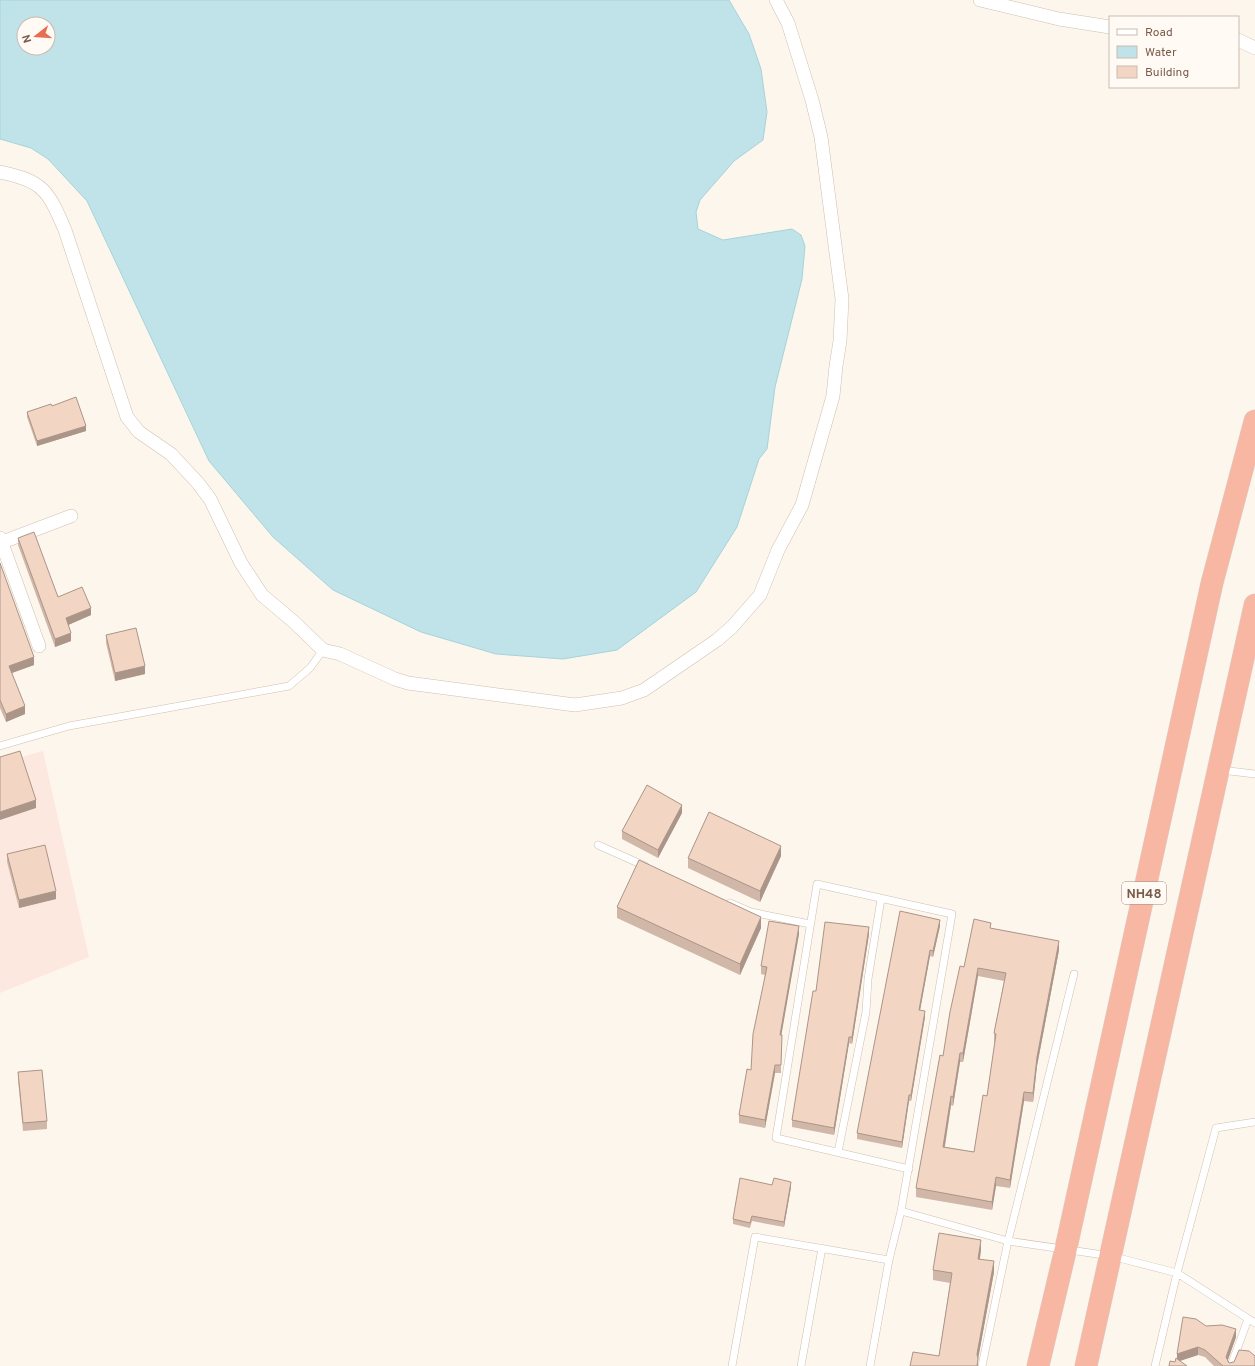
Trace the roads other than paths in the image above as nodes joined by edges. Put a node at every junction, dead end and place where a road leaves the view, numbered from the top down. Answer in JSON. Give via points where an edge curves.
{"nodes":[{"id":1,"x":776,"y":0,"type":"edge"},
{"id":2,"x":980,"y":0,"type":"edge"},
{"id":3,"x":1109,"y":27,"type":"edge"},
{"id":4,"x":1239,"y":40,"type":"edge"},
{"id":5,"x":1255,"y":48,"type":"edge"},
{"id":6,"x":0,"y":172,"type":"edge"},
{"id":7,"x":1255,"y":421,"type":"edge"},
{"id":8,"x":71,"y":516,"type":"dead end"},
{"id":9,"x":0,"y":541,"type":"edge"},
{"id":10,"x":1255,"y":605,"type":"edge"},
{"id":11,"x":38,"y":646,"type":"dead end"},
{"id":12,"x":323,"y":650,"type":"junction"},
{"id":13,"x":0,"y":746,"type":"edge"},
{"id":14,"x":1218,"y":769,"type":"junction"},
{"id":15,"x":1255,"y":774,"type":"edge"},
{"id":16,"x":598,"y":845,"type":"dead end"},
{"id":17,"x":649,"y":868,"type":"edge"},
{"id":18,"x":722,"y":899,"type":"edge"},
{"id":19,"x":882,"y":899,"type":"junction"},
{"id":20,"x":810,"y":924,"type":"junction"},
{"id":21,"x":1074,"y":974,"type":"dead end"},
{"id":22,"x":1255,"y":1122,"type":"edge"},
{"id":23,"x":838,"y":1152,"type":"junction"},
{"id":24,"x":908,"y":1169,"type":"junction"},
{"id":25,"x":901,"y":1211,"type":"junction"},
{"id":26,"x":1008,"y":1241,"type":"junction"},
{"id":27,"x":822,"y":1248,"type":"junction"},
{"id":28,"x":1066,"y":1248,"type":"junction"},
{"id":29,"x":1111,"y":1256,"type":"junction"},
{"id":30,"x":889,"y":1260,"type":"junction"},
{"id":31,"x":1177,"y":1273,"type":"junction"},
{"id":32,"x":1252,"y":1321,"type":"edge"},
{"id":33,"x":732,"y":1366,"type":"edge"},
{"id":34,"x":801,"y":1366,"type":"edge"},
{"id":35,"x":870,"y":1366,"type":"edge"},
{"id":36,"x":982,"y":1366,"type":"edge"},
{"id":37,"x":1038,"y":1366,"type":"edge"},
{"id":38,"x":1086,"y":1366,"type":"edge"},
{"id":39,"x":1155,"y":1366,"type":"edge"},
{"id":40,"x":1232,"y":1366,"type":"edge"}],
"edges":[{"from":1,"to":12,"type":"street","via":[[788,23],[821,136],[842,299],[840,341],[831,404],[802,505],[778,550],[760,595],[717,640],[644,690],[622,698],[575,705],[408,683],[340,654]]},
{"from":2,"to":3,"type":"street","via":[[1059,19]]},
{"from":4,"to":5,"type":"street"},
{"from":6,"to":12,"type":"street","via":[[35,182],[45,190],[54,205],[65,230],[127,417],[139,432],[171,454],[198,483],[210,499],[241,563],[262,595]]},
{"from":7,"to":28,"type":"highway","number":"NH48","via":[[1212,582]]},
{"from":8,"to":9,"type":"street"},
{"from":9,"to":11,"type":"street"},
{"from":10,"to":14,"type":"highway"},
{"from":12,"to":13,"type":"lane","via":[[310,668],[289,686],[69,726]]},
{"from":14,"to":15,"type":"lane"},
{"from":14,"to":29,"type":"highway"},
{"from":16,"to":17,"type":"lane"},
{"from":18,"to":20,"type":"lane","via":[[751,912]]},
{"from":19,"to":20,"type":"lane","via":[[817,884]]},
{"from":19,"to":23,"type":"lane","via":[[868,979],[866,1012]]},
{"from":19,"to":24,"type":"lane","via":[[952,914]]},
{"from":20,"to":23,"type":"lane","via":[[776,1138]]},
{"from":21,"to":26,"type":"lane"},
{"from":22,"to":31,"type":"lane","via":[[1216,1128]]},
{"from":23,"to":24,"type":"lane"},
{"from":24,"to":25,"type":"lane"},
{"from":25,"to":26,"type":"lane"},
{"from":25,"to":30,"type":"lane"},
{"from":26,"to":28,"type":"lane"},
{"from":26,"to":36,"type":"lane"},
{"from":27,"to":30,"type":"lane"},
{"from":27,"to":33,"type":"lane","via":[[755,1237]]},
{"from":27,"to":34,"type":"lane"},
{"from":28,"to":29,"type":"lane"},
{"from":28,"to":37,"type":"highway","number":"NH48"},
{"from":29,"to":31,"type":"lane"},
{"from":29,"to":38,"type":"highway"},
{"from":30,"to":35,"type":"lane"},
{"from":31,"to":32,"type":"lane"},
{"from":31,"to":39,"type":"lane"},
{"from":32,"to":40,"type":"lane"}]}
